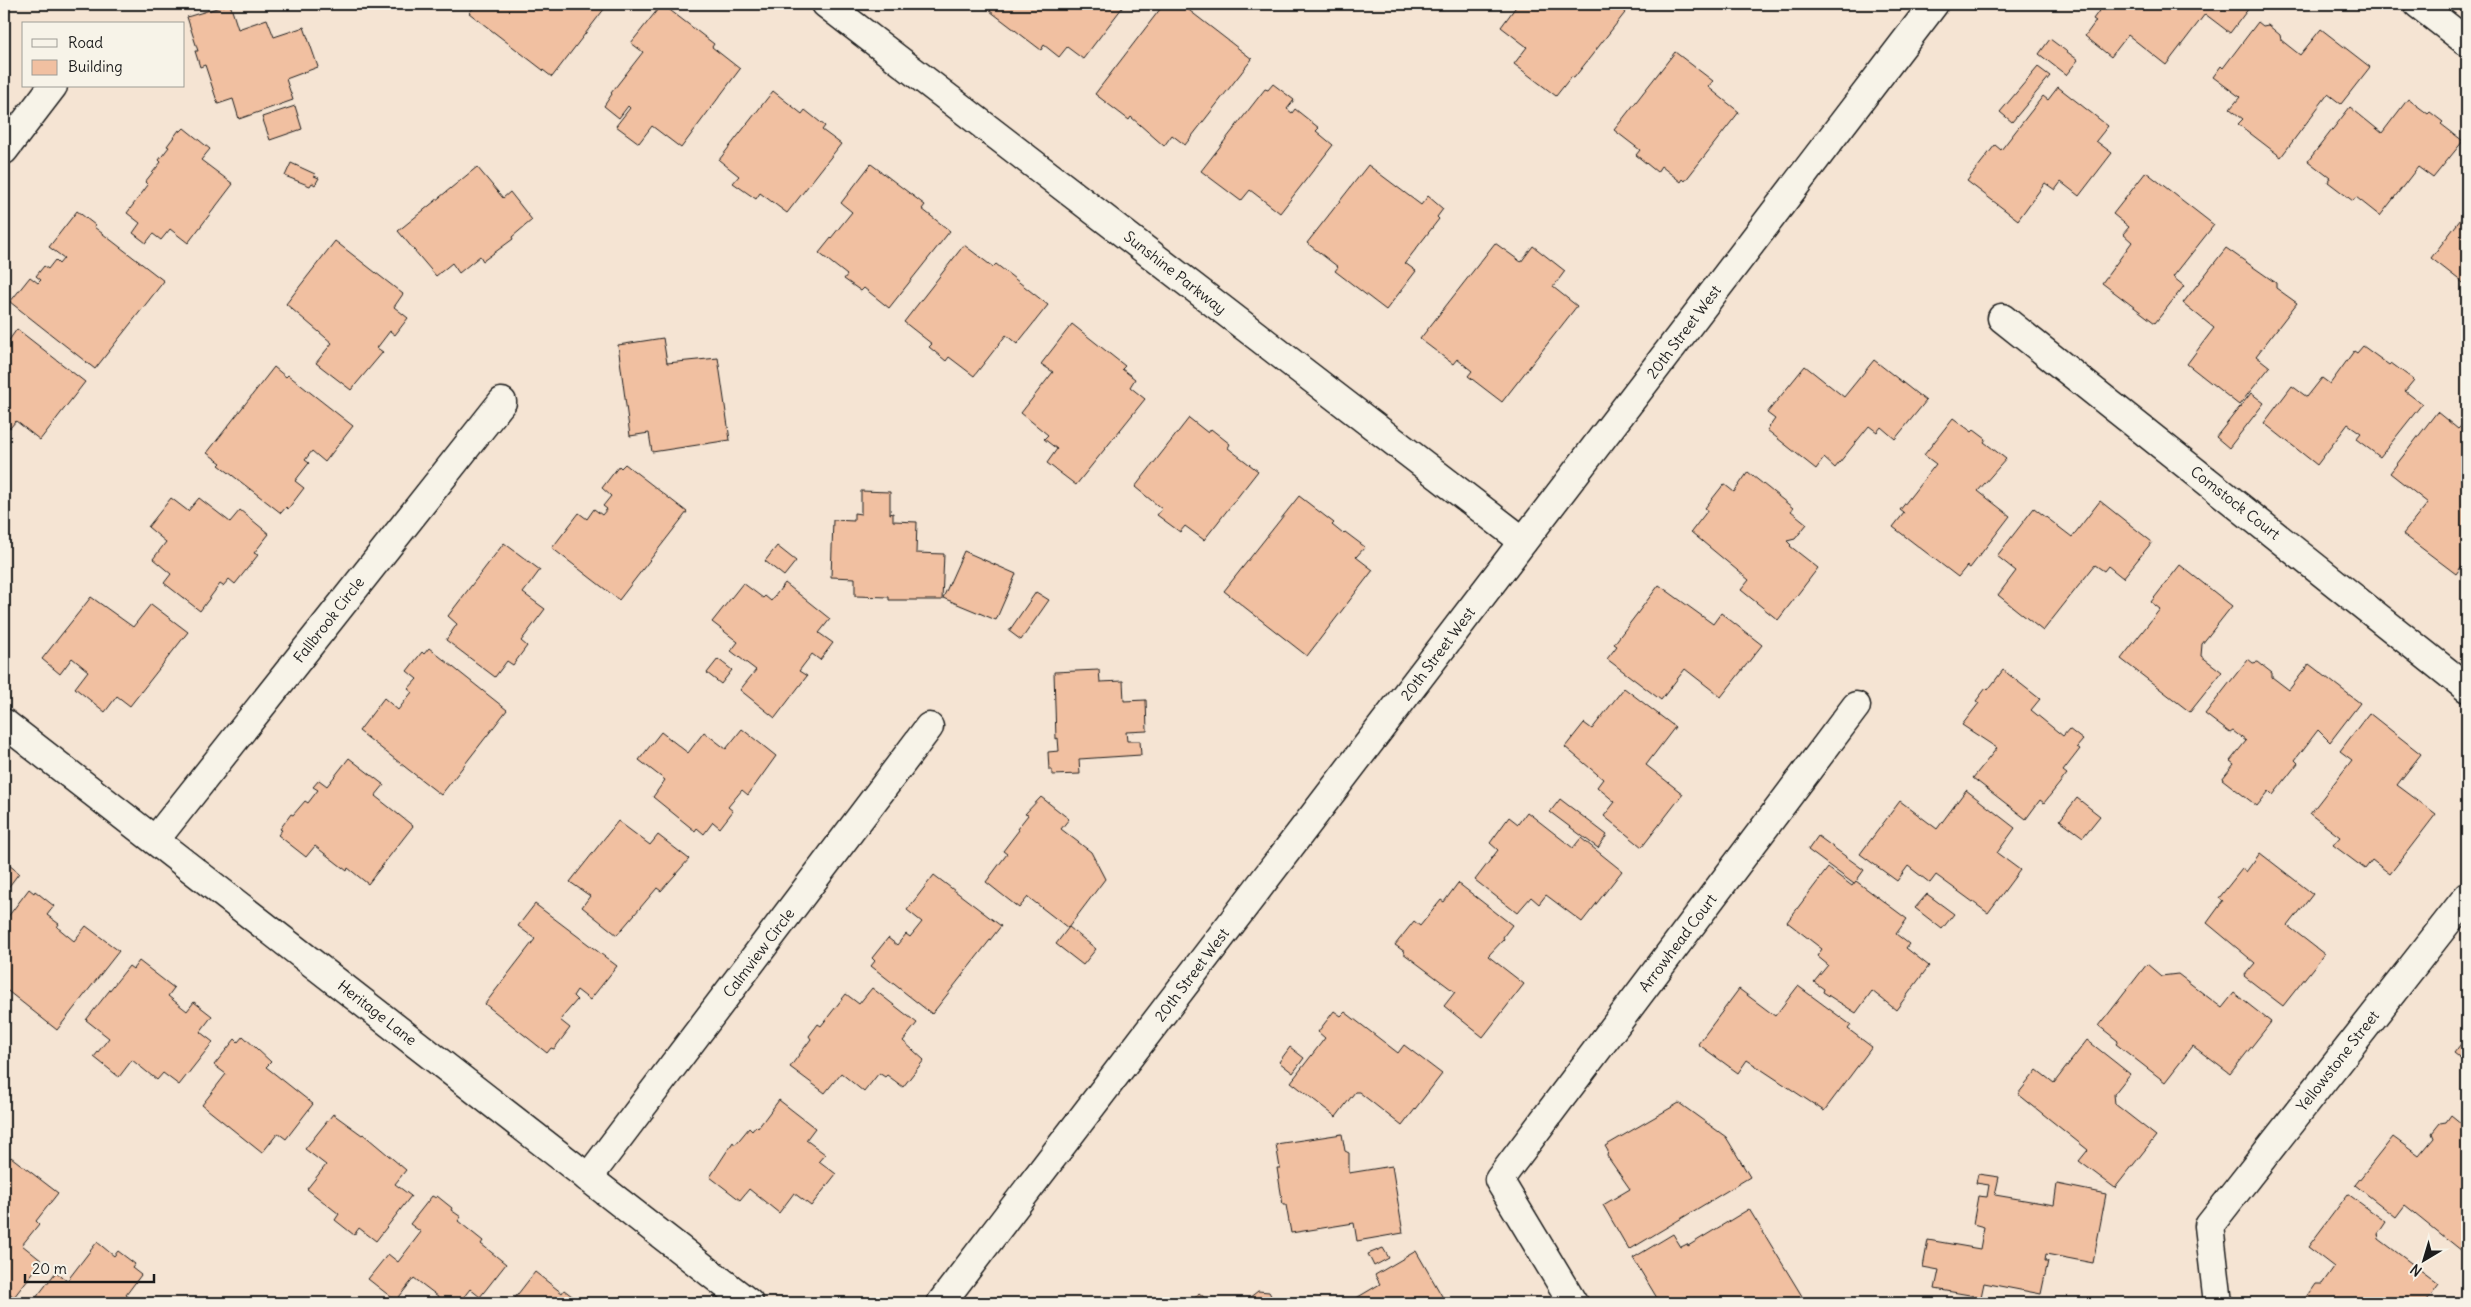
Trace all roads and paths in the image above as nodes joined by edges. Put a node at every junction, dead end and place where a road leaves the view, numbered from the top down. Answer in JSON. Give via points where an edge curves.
{"nodes":[{"id":1,"x":826,"y":4,"type":"edge"},
{"id":2,"x":1934,"y":4,"type":"edge"},
{"id":3,"x":2418,"y":4,"type":"edge"},
{"id":4,"x":2467,"y":42,"type":"edge"},
{"id":5,"x":51,"y":88,"type":"edge"},
{"id":6,"x":4,"y":150,"type":"edge"},
{"id":7,"x":2002,"y":318,"type":"dead end"},
{"id":8,"x":502,"y":402,"type":"dead end"},
{"id":9,"x":1523,"y":542,"type":"junction"},
{"id":10,"x":2467,"y":688,"type":"edge"},
{"id":11,"x":1856,"y":706,"type":"dead end"},
{"id":12,"x":4,"y":723,"type":"edge"},
{"id":13,"x":929,"y":727,"type":"dead end"},
{"id":14,"x":156,"y":839,"type":"junction"},
{"id":15,"x":2467,"y":897,"type":"edge"},
{"id":16,"x":588,"y":1178,"type":"junction"},
{"id":17,"x":749,"y":1303,"type":"edge"},
{"id":18,"x":941,"y":1303,"type":"edge"},
{"id":19,"x":1573,"y":1303,"type":"edge"},
{"id":20,"x":2218,"y":1303,"type":"edge"}],
"edges":[{"from":1,"to":9,"type":"street","name":"Sunshine Parkway"},
{"from":2,"to":9,"type":"street","name":"20th Street West"},
{"from":3,"to":4,"type":"street"},
{"from":5,"to":6,"type":"street"},
{"from":7,"to":10,"type":"street","name":"Comstock Court"},
{"from":8,"to":14,"type":"street","name":"Fallbrook Circle"},
{"from":9,"to":18,"type":"street","name":"20th Street West"},
{"from":11,"to":19,"type":"street","name":"Arrowhead Court","via":[[1499,1180]]},
{"from":12,"to":14,"type":"street","name":"Heritage Lane"},
{"from":13,"to":16,"type":"street","name":"Calmview Circle"},
{"from":14,"to":16,"type":"street","name":"Heritage Lane"},
{"from":15,"to":20,"type":"street","name":"Yellowstone Street","via":[[2209,1226]]},
{"from":16,"to":17,"type":"street","name":"Heritage Lane"}]}
